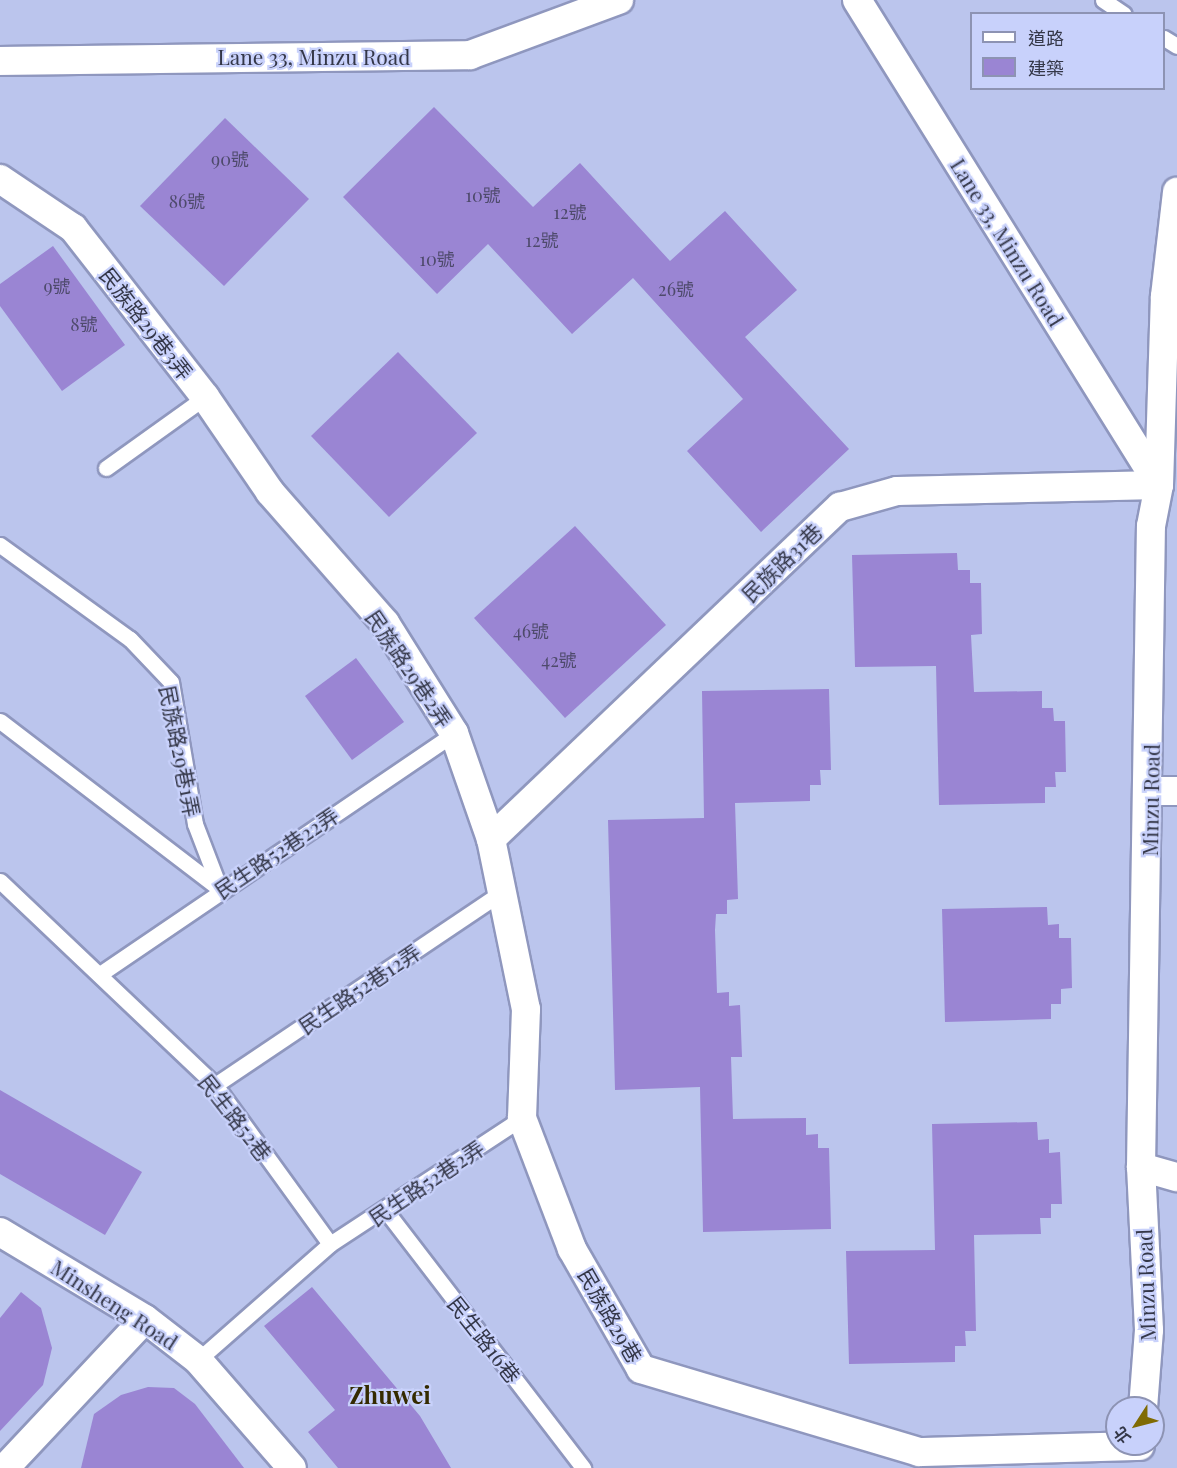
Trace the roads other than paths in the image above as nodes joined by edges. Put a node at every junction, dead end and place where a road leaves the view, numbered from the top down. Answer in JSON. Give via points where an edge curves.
{"nodes":[{"id":1,"x":619,"y":0,"type":"edge"},
{"id":2,"x":857,"y":0,"type":"edge"},
{"id":3,"x":1103,"y":0,"type":"edge"},
{"id":4,"x":1121,"y":12,"type":"edge"},
{"id":5,"x":0,"y":61,"type":"edge"},
{"id":6,"x":0,"y":178,"type":"edge"},
{"id":7,"x":1177,"y":192,"type":"edge"},
{"id":8,"x":205,"y":396,"type":"junction"},
{"id":9,"x":106,"y":468,"type":"dead end"},
{"id":10,"x":1159,"y":484,"type":"junction"},
{"id":11,"x":270,"y":492,"type":"joint"},
{"id":12,"x":0,"y":545,"type":"edge"},
{"id":13,"x":0,"y":721,"type":"edge"},
{"id":14,"x":454,"y":733,"type":"junction"},
{"id":15,"x":1164,"y":791,"type":"edge"},
{"id":16,"x":491,"y":839,"type":"junction"},
{"id":17,"x":0,"y":881,"type":"edge"},
{"id":18,"x":220,"y":889,"type":"junction"},
{"id":19,"x":502,"y":892,"type":"junction"},
{"id":20,"x":100,"y":974,"type":"junction"},
{"id":21,"x":215,"y":1085,"type":"junction"},
{"id":22,"x":522,"y":1119,"type":"junction"},
{"id":23,"x":1141,"y":1167,"type":"junction"},
{"id":24,"x":1177,"y":1177,"type":"edge"},
{"id":25,"x":386,"y":1211,"type":"junction"},
{"id":26,"x":0,"y":1232,"type":"edge"},
{"id":27,"x":330,"y":1244,"type":"junction"},
{"id":28,"x":145,"y":1319,"type":"junction"},
{"id":29,"x":198,"y":1360,"type":"junction"},
{"id":30,"x":1144,"y":1396,"type":"edge"},
{"id":31,"x":1105,"y":1455,"type":"edge"},
{"id":32,"x":1026,"y":1461,"type":"edge"},
{"id":33,"x":5,"y":1468,"type":"edge"},
{"id":34,"x":292,"y":1468,"type":"edge"},
{"id":35,"x":584,"y":1468,"type":"edge"}],
"edges":[{"from":1,"to":5,"type":"street","name":"Lane 33, Minzu Road","via":[[471,55]]},
{"from":2,"to":10,"type":"street","name":"Lane 33, Minzu Road"},
{"from":3,"to":4,"type":"lane"},
{"from":6,"to":8,"type":"street","name":"民族路29巷3弄","via":[[73,228]]},
{"from":7,"to":10,"type":"street","name":"Minzu Road","via":[[1166,296]]},
{"from":8,"to":9,"type":"lane"},
{"from":8,"to":11,"type":"street","name":"民族路29巷3弄"},
{"from":10,"to":15,"type":"street","name":"Minzu Road","via":[[1151,526]]},
{"from":10,"to":16,"type":"street","name":"民族路31巷","via":[[897,491],[840,507]]},
{"from":11,"to":14,"type":"street","name":"民族路29巷2弄","via":[[385,623]]},
{"from":12,"to":18,"type":"lane","name":"民族路29巷1弄","via":[[130,639],[171,682],[195,824]]},
{"from":13,"to":18,"type":"lane"},
{"from":14,"to":16,"type":"street","name":"民族路29巷2弄"},
{"from":14,"to":18,"type":"lane","name":"民生路52巷22弄"},
{"from":15,"to":23,"type":"street","name":"Minzu Road"},
{"from":16,"to":19,"type":"street","name":"民族路29巷"},
{"from":17,"to":20,"type":"lane","name":"民生路52巷"},
{"from":18,"to":20,"type":"lane","name":"民生路52巷22弄"},
{"from":19,"to":21,"type":"lane","name":"民生路52巷12弄"},
{"from":19,"to":22,"type":"street","name":"民族路29巷","via":[[526,1009]]},
{"from":20,"to":21,"type":"lane","name":"民生路52巷"},
{"from":21,"to":27,"type":"lane","name":"民生路52巷"},
{"from":22,"to":25,"type":"lane","name":"民生路52巷2弄"},
{"from":22,"to":32,"type":"street","name":"民族路29巷","via":[[572,1249],[641,1369],[919,1452]]},
{"from":23,"to":24,"type":"street"},
{"from":23,"to":30,"type":"street","name":"Minzu Road","via":[[1149,1330]]},
{"from":25,"to":27,"type":"lane","name":"民生路52巷2弄"},
{"from":25,"to":35,"type":"lane","name":"民生路16巷"},
{"from":26,"to":28,"type":"street","name":"Minsheng Road"},
{"from":27,"to":29,"type":"lane"},
{"from":28,"to":29,"type":"street","name":"Minsheng Road"},
{"from":28,"to":33,"type":"street"},
{"from":29,"to":34,"type":"street","name":"Minsheng Road"},
{"from":31,"to":32,"type":"street","name":"民族路29巷"}]}
